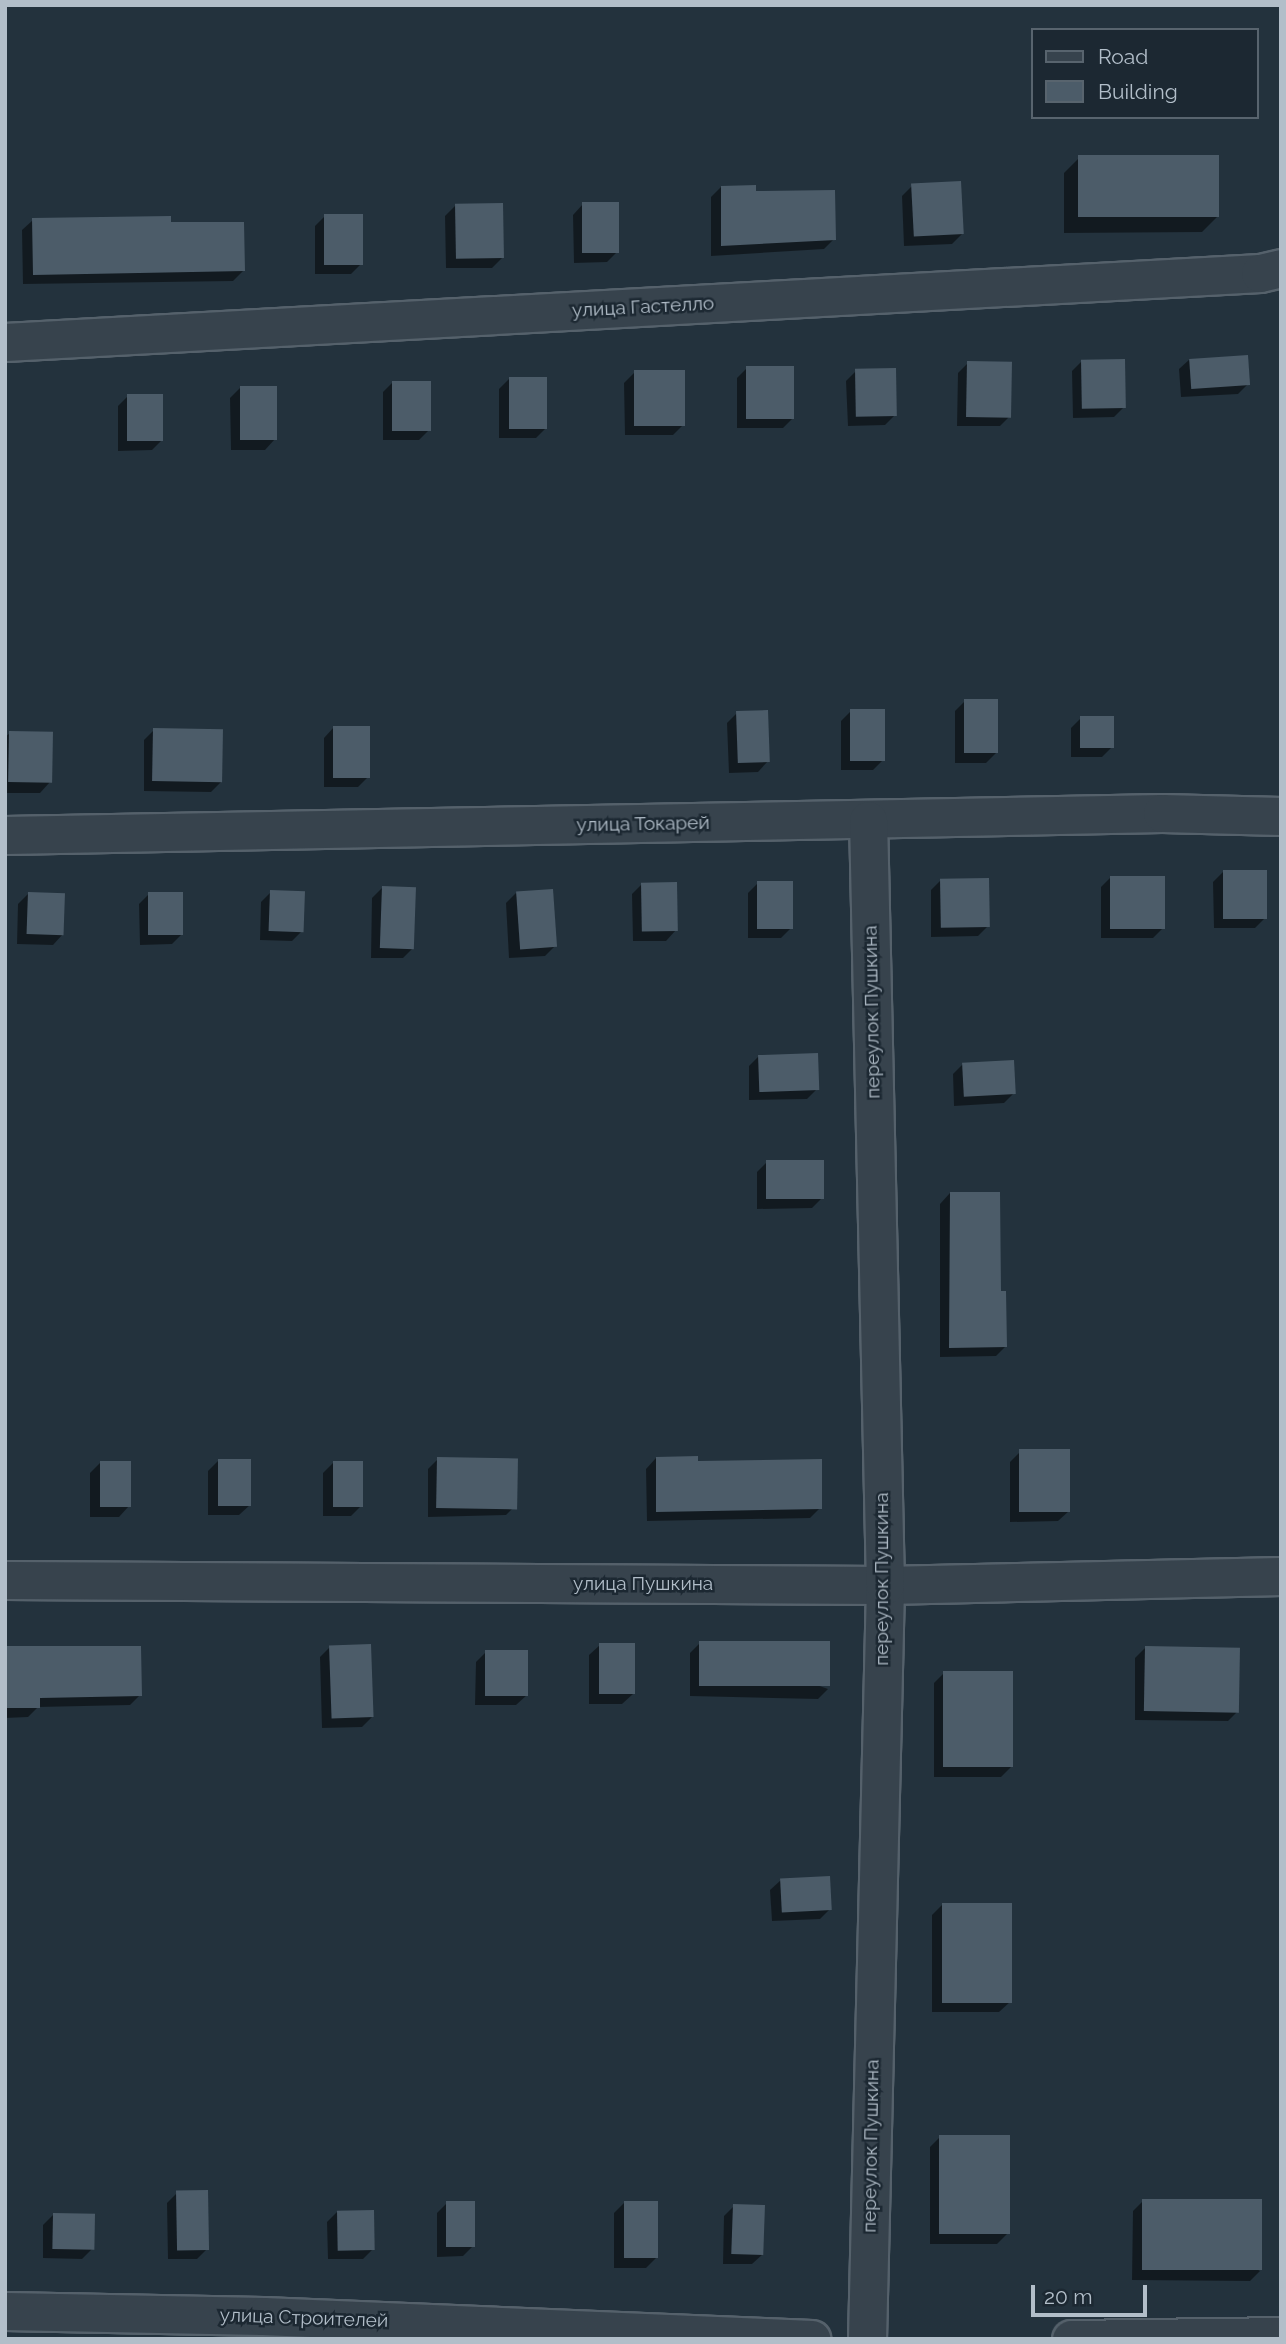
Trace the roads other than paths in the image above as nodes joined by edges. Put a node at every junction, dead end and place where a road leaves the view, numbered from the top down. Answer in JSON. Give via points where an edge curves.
{"nodes":[{"id":1,"x":1281,"y":268,"type":"edge"},
{"id":2,"x":5,"y":341,"type":"edge"},
{"id":3,"x":1281,"y":816,"type":"edge"},
{"id":4,"x":868,"y":820,"type":"junction"},
{"id":5,"x":5,"y":835,"type":"edge"},
{"id":6,"x":1281,"y":1576,"type":"edge"},
{"id":7,"x":5,"y":1580,"type":"edge"},
{"id":8,"x":885,"y":1585,"type":"junction"},
{"id":9,"x":5,"y":2311,"type":"edge"},
{"id":10,"x":1281,"y":2336,"type":"edge"},
{"id":11,"x":813,"y":2339,"type":"edge"},
{"id":12,"x":867,"y":2339,"type":"edge"},
{"id":13,"x":1071,"y":2339,"type":"edge"}],
"edges":[{"from":1,"to":2,"type":"street","name":"улица Гастелло","via":[[1246,274]]},
{"from":3,"to":4,"type":"street","name":"улица Токарей","via":[[1162,813]]},
{"from":4,"to":5,"type":"street","name":"улица Токарей"},
{"from":4,"to":8,"type":"street","name":"переулок Пушкина"},
{"from":6,"to":8,"type":"street","name":"улица Пушкина"},
{"from":7,"to":8,"type":"street","name":"улица Пушкина"},
{"from":8,"to":12,"type":"street","name":"переулок Пушкина"},
{"from":9,"to":11,"type":"street","name":"улица Строителей","via":[[263,2316]]},
{"from":10,"to":13,"type":"street"}]}
